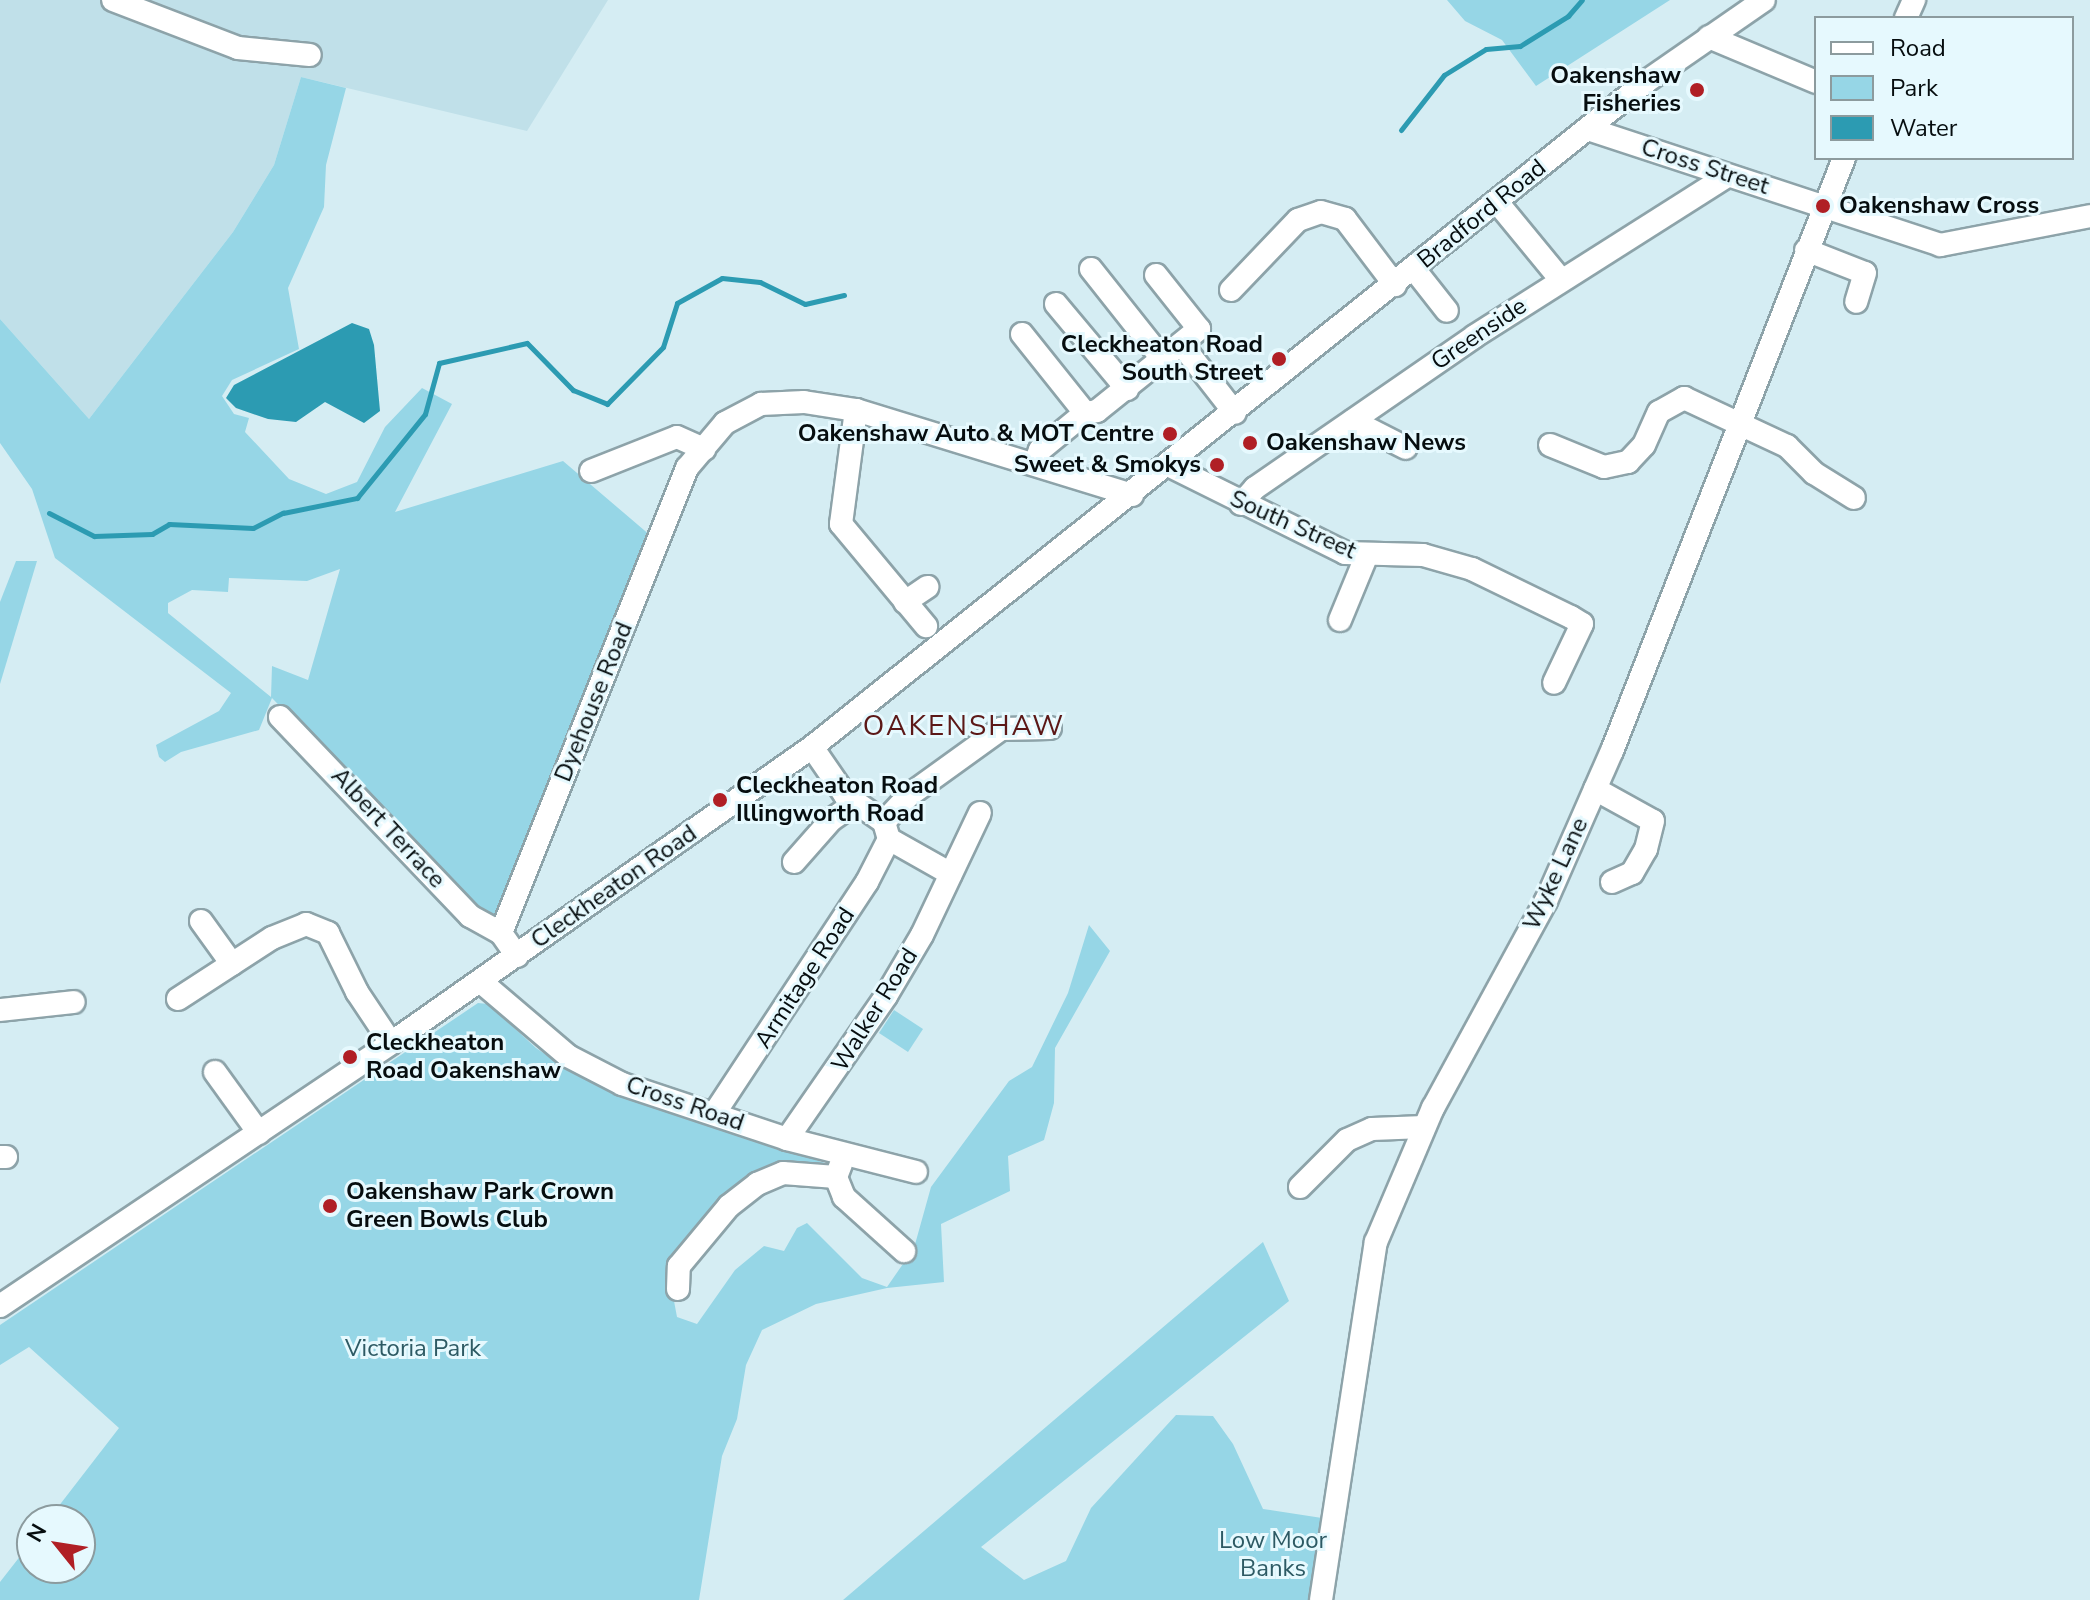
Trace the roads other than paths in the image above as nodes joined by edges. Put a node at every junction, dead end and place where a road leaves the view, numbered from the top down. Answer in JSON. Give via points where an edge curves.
{"nodes":[{"id":1,"x":113,"y":0,"type":"edge"},
{"id":2,"x":1764,"y":0,"type":"edge"},
{"id":3,"x":1709,"y":37,"type":"junction"},
{"id":4,"x":310,"y":55,"type":"dead end"},
{"id":5,"x":1814,"y":81,"type":"edge"},
{"id":6,"x":1588,"y":129,"type":"junction"},
{"id":7,"x":1843,"y":160,"type":"edge"},
{"id":8,"x":1726,"y":177,"type":"junction"},
{"id":9,"x":1497,"y":202,"type":"junction"},
{"id":10,"x":1823,"y":203,"type":"junction"},
{"id":11,"x":2090,"y":216,"type":"edge"},
{"id":12,"x":1806,"y":250,"type":"junction"},
{"id":13,"x":1091,"y":269,"type":"dead end"},
{"id":14,"x":1414,"y":269,"type":"junction"},
{"id":15,"x":1156,"y":275,"type":"dead end"},
{"id":16,"x":1561,"y":280,"type":"junction"},
{"id":17,"x":1395,"y":285,"type":"junction"},
{"id":18,"x":1231,"y":290,"type":"dead end"},
{"id":19,"x":1856,"y":302,"type":"dead end"},
{"id":20,"x":1056,"y":304,"type":"dead end"},
{"id":21,"x":1447,"y":311,"type":"dead end"},
{"id":22,"x":1022,"y":334,"type":"dead end"},
{"id":23,"x":1190,"y":337,"type":"junction"},
{"id":24,"x":1163,"y":360,"type":"junction"},
{"id":25,"x":1127,"y":389,"type":"junction"},
{"id":26,"x":856,"y":410,"type":"junction"},
{"id":27,"x":1085,"y":413,"type":"junction"},
{"id":28,"x":1235,"y":413,"type":"junction"},
{"id":29,"x":1353,"y":421,"type":"junction"},
{"id":30,"x":1741,"y":424,"type":"junction"},
{"id":31,"x":1206,"y":437,"type":"joint"},
{"id":32,"x":1550,"y":445,"type":"dead end"},
{"id":33,"x":1406,"y":448,"type":"dead end"},
{"id":34,"x":704,"y":449,"type":"junction"},
{"id":35,"x":1035,"y":463,"type":"junction"},
{"id":36,"x":1170,"y":466,"type":"junction"},
{"id":37,"x":591,"y":471,"type":"dead end"},
{"id":38,"x":1132,"y":495,"type":"junction"},
{"id":39,"x":1854,"y":498,"type":"dead end"},
{"id":40,"x":1241,"y":504,"type":"junction"},
{"id":41,"x":1366,"y":557,"type":"junction"},
{"id":42,"x":927,"y":587,"type":"dead end"},
{"id":43,"x":905,"y":602,"type":"junction"},
{"id":44,"x":1340,"y":620,"type":"dead end"},
{"id":45,"x":926,"y":626,"type":"dead end"},
{"id":46,"x":1554,"y":683,"type":"dead end"},
{"id":47,"x":280,"y":717,"type":"dead end"},
{"id":48,"x":1050,"y":728,"type":"dead end"},
{"id":49,"x":812,"y":747,"type":"junction"},
{"id":50,"x":1595,"y":789,"type":"junction"},
{"id":51,"x":854,"y":804,"type":"junction"},
{"id":52,"x":980,"y":813,"type":"dead end"},
{"id":53,"x":887,"y":830,"type":"junction"},
{"id":54,"x":794,"y":862,"type":"dead end"},
{"id":55,"x":951,"y":874,"type":"junction"},
{"id":56,"x":1612,"y":882,"type":"dead end"},
{"id":57,"x":201,"y":921,"type":"dead end"},
{"id":58,"x":501,"y":933,"type":"junction"},
{"id":59,"x":517,"y":956,"type":"junction"},
{"id":60,"x":232,"y":964,"type":"junction"},
{"id":61,"x":480,"y":981,"type":"junction"},
{"id":62,"x":178,"y":999,"type":"dead end"},
{"id":63,"x":74,"y":1002,"type":"dead end"},
{"id":64,"x":0,"y":1010,"type":"edge"},
{"id":65,"x":391,"y":1043,"type":"junction"},
{"id":66,"x":215,"y":1072,"type":"dead end"},
{"id":67,"x":714,"y":1114,"type":"junction"},
{"id":68,"x":1424,"y":1127,"type":"junction"},
{"id":69,"x":259,"y":1133,"type":"junction"},
{"id":70,"x":787,"y":1139,"type":"junction"},
{"id":71,"x":845,"y":1152,"type":"junction"},
{"id":72,"x":916,"y":1172,"type":"dead end"},
{"id":73,"x":836,"y":1177,"type":"junction"},
{"id":74,"x":1300,"y":1187,"type":"dead end"},
{"id":75,"x":904,"y":1251,"type":"dead end"},
{"id":76,"x":678,"y":1289,"type":"dead end"},
{"id":77,"x":0,"y":1306,"type":"edge"},
{"id":78,"x":1321,"y":1600,"type":"edge"}],
"edges":[{"from":1,"to":4,"type":"street","via":[[238,48]]},
{"from":2,"to":3,"type":"street","name":"Bradford Road"},
{"from":3,"to":5,"type":"street"},
{"from":3,"to":6,"type":"street","name":"Bradford Road"},
{"from":6,"to":8,"type":"street","name":"Cross Street"},
{"from":6,"to":9,"type":"street","name":"Bradford Road"},
{"from":7,"to":10,"type":"street","name":"Wyke Lane"},
{"from":8,"to":10,"type":"street","name":"Cross Street"},
{"from":8,"to":16,"type":"street","name":"Greenside"},
{"from":9,"to":14,"type":"street","name":"Bradford Road"},
{"from":9,"to":16,"type":"street"},
{"from":10,"to":11,"type":"street","name":"Cross Street","via":[[1940,245]]},
{"from":10,"to":12,"type":"street","name":"Wyke Lane"},
{"from":12,"to":19,"type":"street","via":[[1865,273]]},
{"from":12,"to":30,"type":"street","name":"Wyke Lane"},
{"from":13,"to":24,"type":"street"},
{"from":14,"to":17,"type":"street","name":"Bradford Road"},
{"from":14,"to":21,"type":"street"},
{"from":15,"to":23,"type":"street"},
{"from":16,"to":29,"type":"street","name":"Greenside"},
{"from":17,"to":18,"type":"street","via":[[1345,219],[1321,212],[1298,220]]},
{"from":17,"to":28,"type":"street","name":"Bradford Road"},
{"from":20,"to":25,"type":"street"},
{"from":22,"to":27,"type":"street"},
{"from":23,"to":24,"type":"street"},
{"from":23,"to":28,"type":"street"},
{"from":24,"to":25,"type":"street"},
{"from":25,"to":27,"type":"street","via":[[1097,411]]},
{"from":26,"to":34,"type":"street","name":"Dyehouse Road","via":[[804,402],[761,404],[725,423]]},
{"from":26,"to":35,"type":"street","name":"Dyehouse Road"},
{"from":26,"to":43,"type":"street","via":[[841,524]]},
{"from":27,"to":35,"type":"street","via":[[1040,450]]},
{"from":28,"to":31,"type":"street","name":"Bradford Road"},
{"from":29,"to":33,"type":"street"},
{"from":29,"to":40,"type":"street","name":"Greenside","via":[[1255,488]]},
{"from":30,"to":32,"type":"street","via":[[1684,398],[1659,412],[1644,445],[1628,462],[1604,467]]},
{"from":30,"to":39,"type":"street","via":[[1787,446],[1814,473]]},
{"from":30,"to":50,"type":"street","name":"Wyke Lane"},
{"from":31,"to":36,"type":"street","name":"Cleckheaton Road"},
{"from":34,"to":37,"type":"street","via":[[677,437]]},
{"from":34,"to":58,"type":"street","name":"Dyehouse Road","via":[[687,468]]},
{"from":35,"to":38,"type":"street","name":"Dyehouse Road"},
{"from":36,"to":38,"type":"street","name":"Cleckheaton Road"},
{"from":36,"to":40,"type":"street","name":"South Street"},
{"from":38,"to":49,"type":"street","name":"Cleckheaton Road"},
{"from":40,"to":41,"type":"street","name":"South Street","via":[[1345,553]]},
{"from":41,"to":44,"type":"street"},
{"from":41,"to":46,"type":"street","name":"South Street","via":[[1423,555],[1472,569],[1582,624]]},
{"from":42,"to":43,"type":"street"},
{"from":43,"to":45,"type":"street"},
{"from":47,"to":58,"type":"street","name":"Albert Terrace","via":[[470,916]]},
{"from":48,"to":53,"type":"street","name":"Armitage Road","via":[[1001,729],[908,796]]},
{"from":49,"to":51,"type":"street"},
{"from":49,"to":59,"type":"street","name":"Cleckheaton Road"},
{"from":50,"to":56,"type":"street","via":[[1653,821],[1632,873]]},
{"from":50,"to":68,"type":"street","name":"Wyke Lane","via":[[1546,901]]},
{"from":51,"to":53,"type":"street"},
{"from":51,"to":54,"type":"street","via":[[831,820]]},
{"from":52,"to":55,"type":"street","name":"Walker Road"},
{"from":53,"to":55,"type":"street"},
{"from":53,"to":67,"type":"street","name":"Armitage Road","via":[[867,882]]},
{"from":55,"to":70,"type":"street","name":"Walker Road","via":[[922,935],[858,1043]]},
{"from":57,"to":60,"type":"street"},
{"from":58,"to":59,"type":"street"},
{"from":59,"to":61,"type":"street","name":"Cleckheaton Road"},
{"from":60,"to":62,"type":"street"},
{"from":60,"to":65,"type":"street","via":[[306,924],[328,933],[357,992]]},
{"from":61,"to":65,"type":"street","name":"Cleckheaton Road"},
{"from":61,"to":67,"type":"street","name":"Cross Road","via":[[568,1056],[622,1084]]},
{"from":63,"to":64,"type":"street"},
{"from":65,"to":69,"type":"street","name":"Cleckheaton Road"},
{"from":66,"to":69,"type":"street"},
{"from":67,"to":70,"type":"street","name":"Cross Road"},
{"from":68,"to":74,"type":"street","via":[[1372,1129],[1347,1140]]},
{"from":68,"to":78,"type":"street","name":"Wyke Lane","via":[[1376,1242]]},
{"from":69,"to":77,"type":"street","name":"Cleckheaton Road"},
{"from":70,"to":71,"type":"street","name":"Cross Road"},
{"from":71,"to":72,"type":"street","name":"Cross Road"},
{"from":71,"to":73,"type":"street"},
{"from":73,"to":75,"type":"street","via":[[844,1197],[863,1219]]},
{"from":73,"to":76,"type":"street","via":[[783,1173],[757,1184],[714,1221],[679,1266]]}]}
